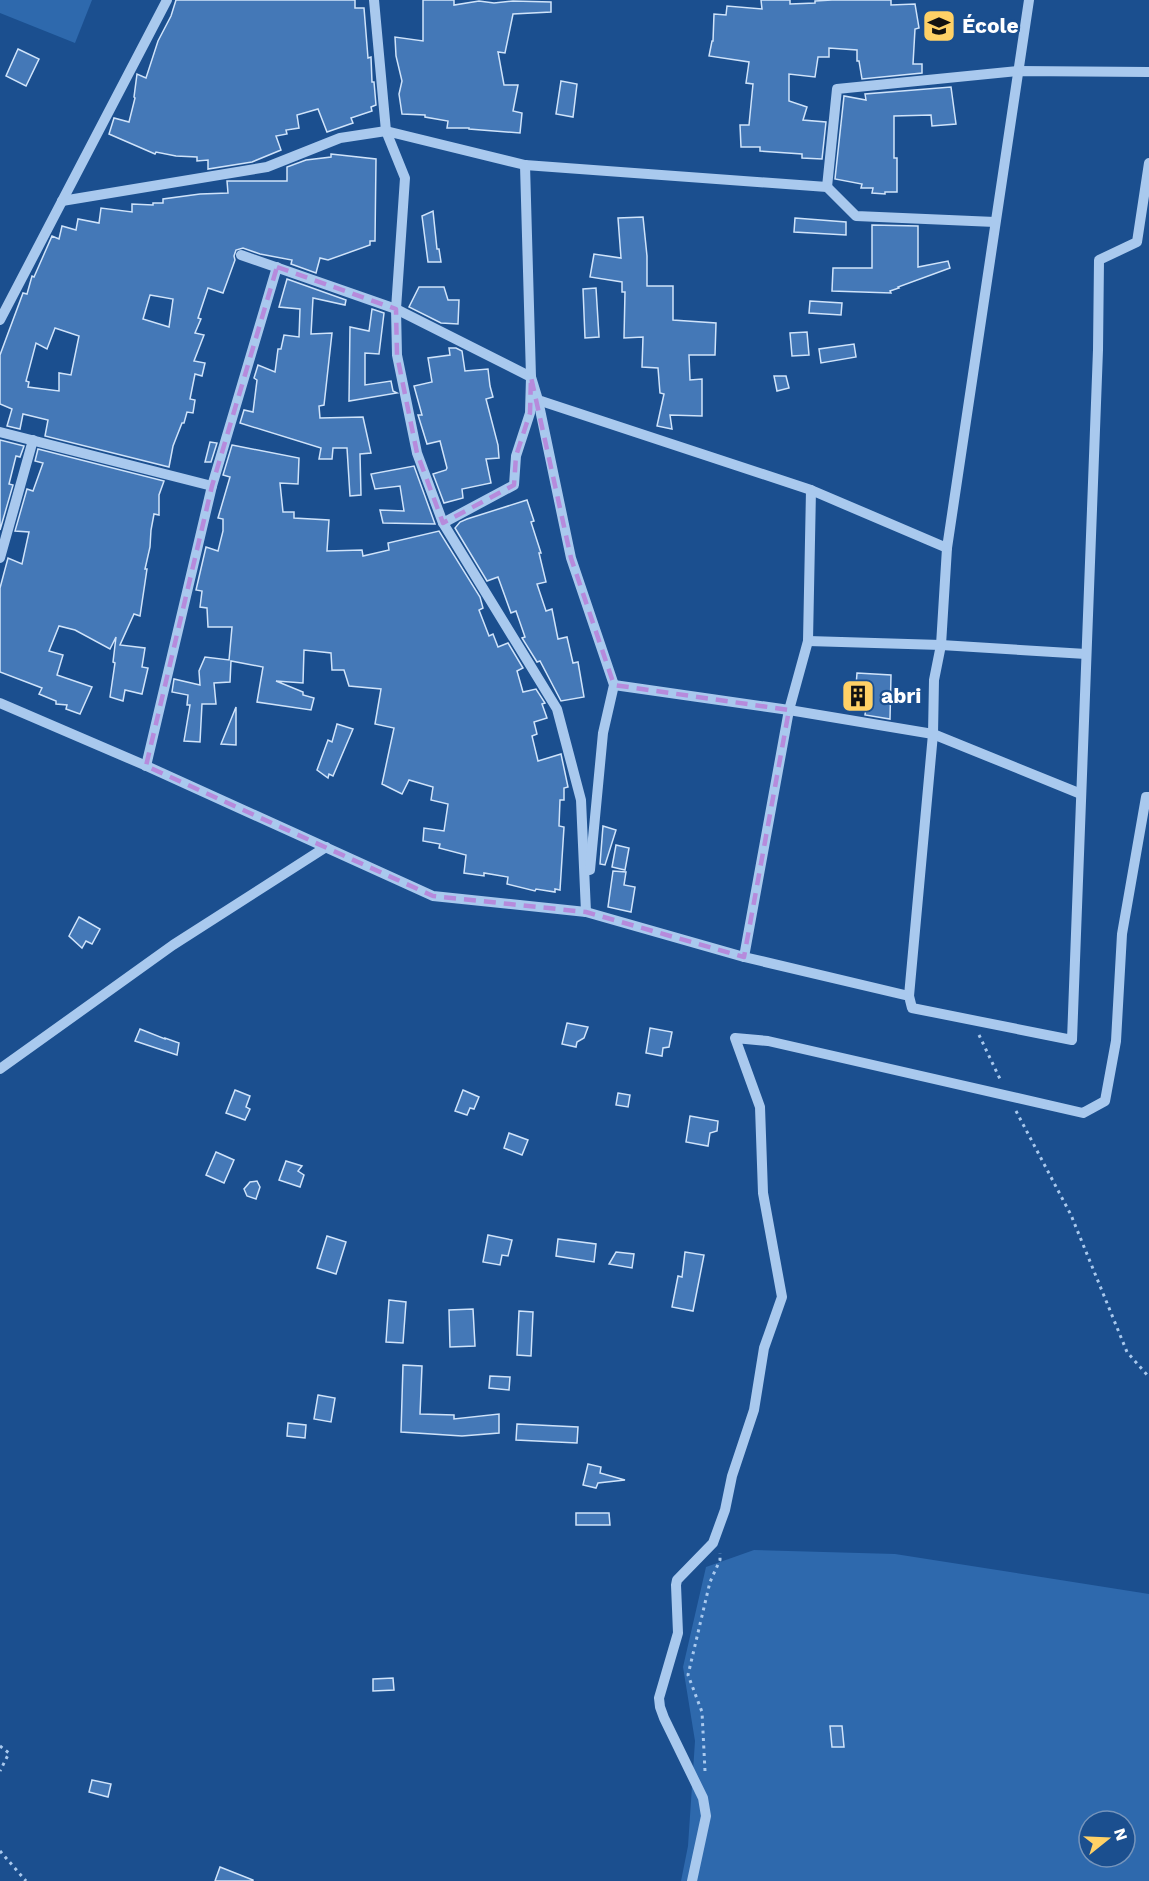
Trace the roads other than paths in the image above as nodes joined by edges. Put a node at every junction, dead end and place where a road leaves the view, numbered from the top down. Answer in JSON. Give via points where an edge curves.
{"nodes":[{"id":1,"x":167,"y":0,"type":"edge"},
{"id":2,"x":374,"y":0,"type":"edge"},
{"id":3,"x":1029,"y":0,"type":"edge"},
{"id":4,"x":1018,"y":71,"type":"junction"},
{"id":5,"x":1149,"y":72,"type":"edge"},
{"id":6,"x":386,"y":131,"type":"junction"},
{"id":7,"x":1149,"y":163,"type":"edge"},
{"id":8,"x":525,"y":165,"type":"junction"},
{"id":9,"x":827,"y":187,"type":"junction"},
{"id":10,"x":62,"y":201,"type":"junction"},
{"id":11,"x":995,"y":222,"type":"junction"},
{"id":12,"x":241,"y":255,"type":"dead end"},
{"id":13,"x":277,"y":267,"type":"junction"},
{"id":14,"x":396,"y":309,"type":"junction"},
{"id":15,"x":0,"y":320,"type":"edge"},
{"id":16,"x":531,"y":377,"type":"junction"},
{"id":17,"x":538,"y":400,"type":"junction"},
{"id":18,"x":0,"y":432,"type":"edge"},
{"id":19,"x":33,"y":440,"type":"junction"},
{"id":20,"x":212,"y":486,"type":"junction"},
{"id":21,"x":811,"y":490,"type":"junction"},
{"id":22,"x":443,"y":524,"type":"junction"},
{"id":23,"x":946,"y":548,"type":"junction"},
{"id":24,"x":0,"y":558,"type":"edge"},
{"id":25,"x":808,"y":641,"type":"junction"},
{"id":26,"x":941,"y":645,"type":"junction"},
{"id":27,"x":1086,"y":654,"type":"junction"},
{"id":28,"x":614,"y":686,"type":"junction"},
{"id":29,"x":0,"y":703,"type":"edge"},
{"id":30,"x":789,"y":710,"type":"junction"},
{"id":31,"x":933,"y":734,"type":"junction"},
{"id":32,"x":146,"y":766,"type":"junction"},
{"id":33,"x":1081,"y":794,"type":"junction"},
{"id":34,"x":1149,"y":797,"type":"edge"},
{"id":35,"x":326,"y":847,"type":"junction"},
{"id":36,"x":586,"y":912,"type":"junction"},
{"id":37,"x":744,"y":957,"type":"junction"},
{"id":38,"x":909,"y":996,"type":"junction"},
{"id":39,"x":0,"y":1069,"type":"edge"},
{"id":40,"x":692,"y":1881,"type":"edge"}],
"edges":[{"from":1,"to":10,"type":"street"},
{"from":2,"to":6,"type":"street"},
{"from":3,"to":4,"type":"street"},
{"from":4,"to":5,"type":"street"},
{"from":4,"to":9,"type":"street","via":[[837,89]]},
{"from":4,"to":11,"type":"street"},
{"from":6,"to":8,"type":"street"},
{"from":6,"to":10,"type":"street","via":[[340,138],[267,167]]},
{"from":6,"to":14,"type":"street","via":[[405,178]]},
{"from":7,"to":27,"type":"street","via":[[1137,242],[1099,260]]},
{"from":8,"to":9,"type":"street"},
{"from":8,"to":16,"type":"street"},
{"from":9,"to":11,"type":"street","via":[[856,216]]},
{"from":10,"to":15,"type":"street"},
{"from":11,"to":23,"type":"street"},
{"from":12,"to":13,"type":"street"},
{"from":13,"to":14,"type":"street"},
{"from":13,"to":20,"type":"street"},
{"from":14,"to":16,"type":"street"},
{"from":14,"to":22,"type":"street","via":[[397,356],[417,453]]},
{"from":16,"to":17,"type":"street"},
{"from":16,"to":22,"type":"street","via":[[530,413],[516,456],[514,486]]},
{"from":17,"to":21,"type":"street"},
{"from":17,"to":28,"type":"street","via":[[571,558]]},
{"from":18,"to":19,"type":"street"},
{"from":19,"to":20,"type":"street"},
{"from":19,"to":24,"type":"street"},
{"from":20,"to":32,"type":"street"},
{"from":21,"to":23,"type":"street"},
{"from":21,"to":25,"type":"street"},
{"from":22,"to":36,"type":"street","via":[[557,709],[582,800]]},
{"from":23,"to":26,"type":"street"},
{"from":25,"to":26,"type":"street"},
{"from":25,"to":30,"type":"street"},
{"from":26,"to":27,"type":"street"},
{"from":26,"to":31,"type":"street","via":[[934,680]]},
{"from":27,"to":33,"type":"street"},
{"from":28,"to":30,"type":"street"},
{"from":28,"to":36,"type":"street","via":[[603,734]]},
{"from":29,"to":32,"type":"street"},
{"from":30,"to":31,"type":"street"},
{"from":30,"to":37,"type":"street"},
{"from":31,"to":33,"type":"street"},
{"from":31,"to":38,"type":"street"},
{"from":32,"to":35,"type":"street"},
{"from":33,"to":38,"type":"street","via":[[1072,1041],[912,1008]]},
{"from":34,"to":40,"type":"street","via":[[1122,934],[1116,1041],[1105,1101],[1083,1113],[768,1041],[735,1038],[760,1107],[763,1193],[782,1297],[764,1348],[754,1410],[713,1543],[676,1585],[678,1633],[659,1698],[664,1718],[705,1808]]},
{"from":35,"to":36,"type":"street","via":[[433,896]]},
{"from":35,"to":39,"type":"street","via":[[173,945]]},
{"from":36,"to":37,"type":"street"},
{"from":37,"to":38,"type":"street"}]}
